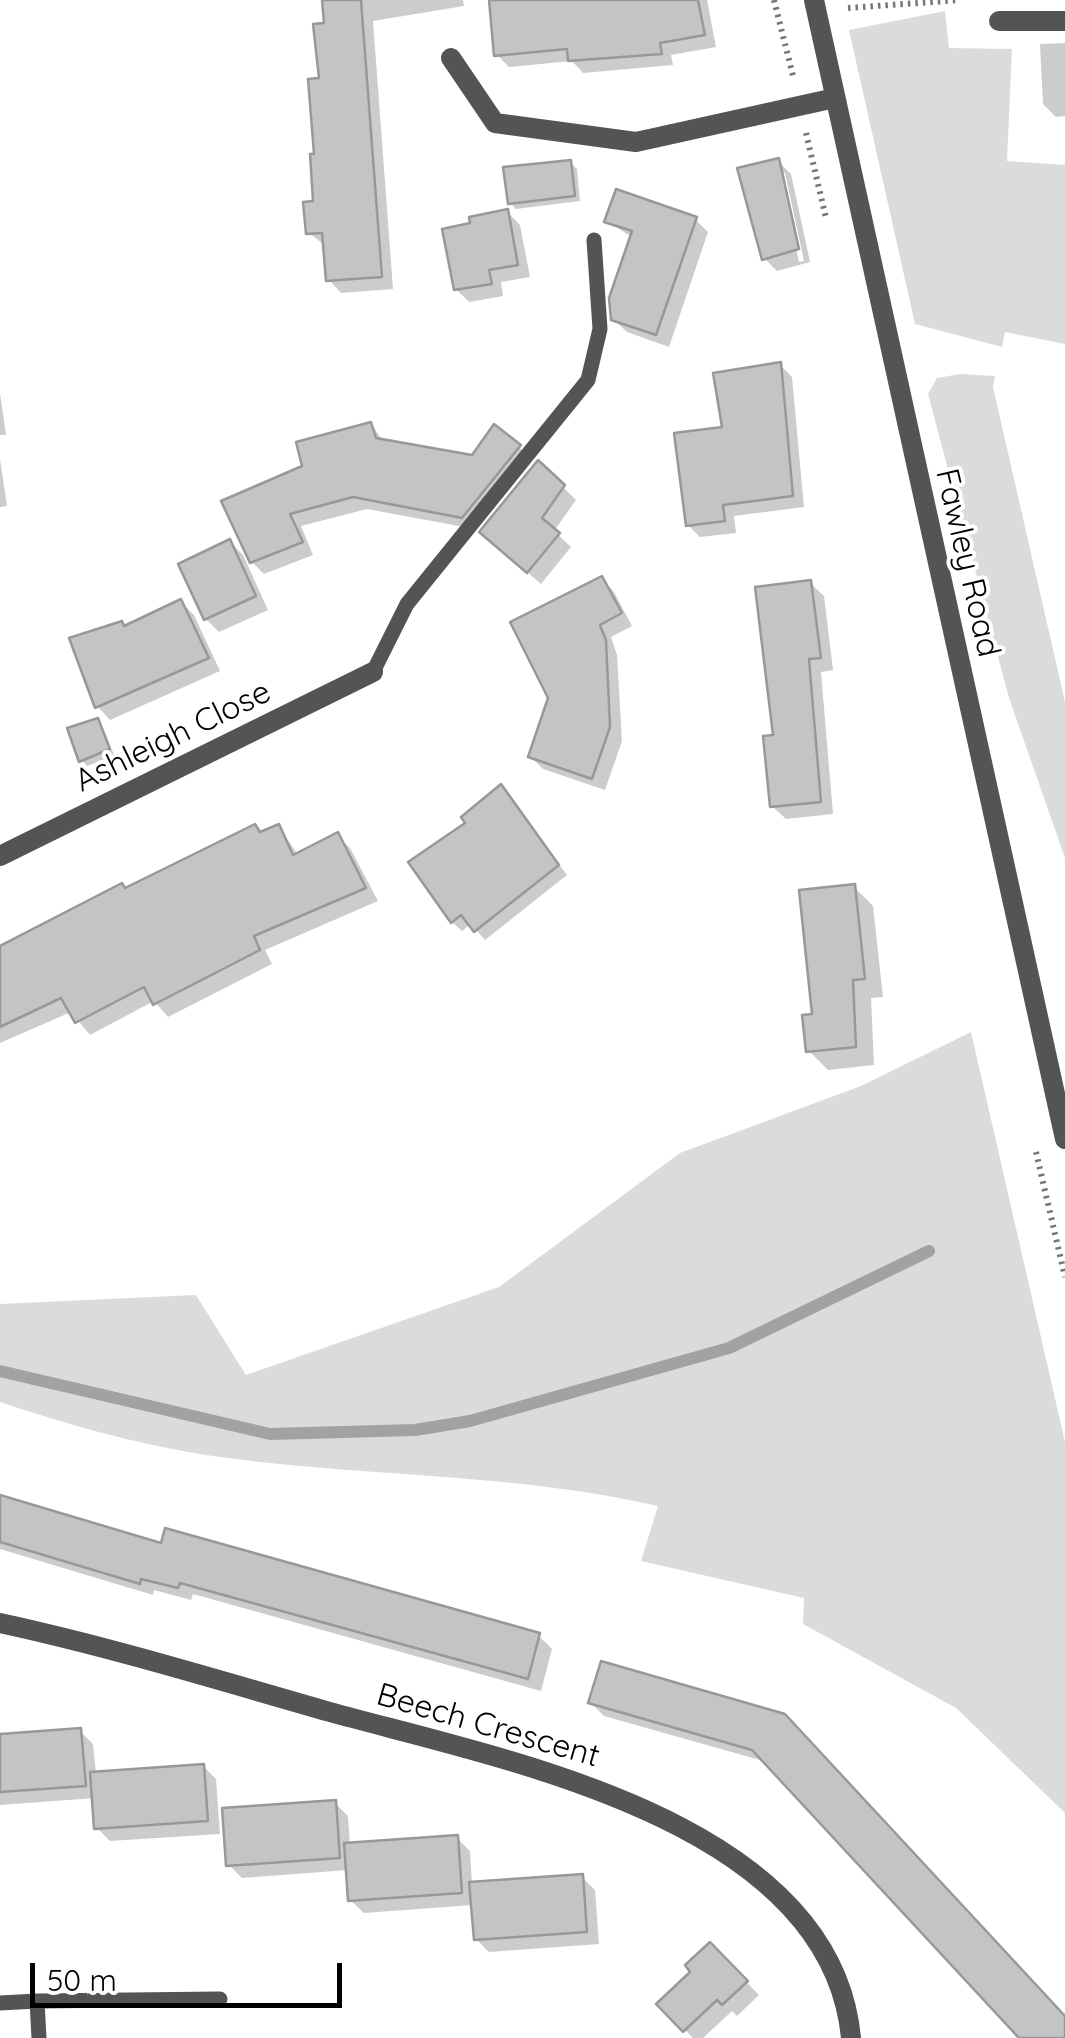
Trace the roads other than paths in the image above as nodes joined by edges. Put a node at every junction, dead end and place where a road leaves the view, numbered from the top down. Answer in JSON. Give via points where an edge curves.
{"nodes":[{"id":1,"x":815,"y":5,"type":"edge"},
{"id":2,"x":1065,"y":20,"type":"edge"},
{"id":3,"x":999,"y":21,"type":"dead end"},
{"id":4,"x":452,"y":58,"type":"dead end"},
{"id":5,"x":835,"y":98,"type":"junction"},
{"id":6,"x":594,"y":240,"type":"dead end"},
{"id":7,"x":373,"y":672,"type":"joint"},
{"id":8,"x":0,"y":856,"type":"edge"},
{"id":9,"x":1065,"y":1139,"type":"edge"},
{"id":10,"x":0,"y":1623,"type":"edge"},
{"id":11,"x":220,"y":1999,"type":"dead end"},
{"id":12,"x":37,"y":2001,"type":"junction"},
{"id":13,"x":0,"y":2003,"type":"edge"},
{"id":14,"x":39,"y":2038,"type":"edge"},
{"id":15,"x":851,"y":2038,"type":"edge"}],
"edges":[{"from":1,"to":5,"type":"street","name":"Fawley Road"},
{"from":2,"to":3,"type":"street"},
{"from":4,"to":5,"type":"street","via":[[496,123],[636,142]]},
{"from":5,"to":9,"type":"street","name":"Fawley Road"},
{"from":6,"to":7,"type":"lane","via":[[600,329],[588,380],[407,604]]},
{"from":7,"to":8,"type":"street","name":"Ashleigh Close"},
{"from":10,"to":15,"type":"street","name":"Beech Crescent","via":[[537,1768],[672,1821],[725,1855],[801,1922],[838,1981]]},
{"from":11,"to":12,"type":"lane"},
{"from":12,"to":13,"type":"lane"},
{"from":12,"to":14,"type":"lane"}]}
